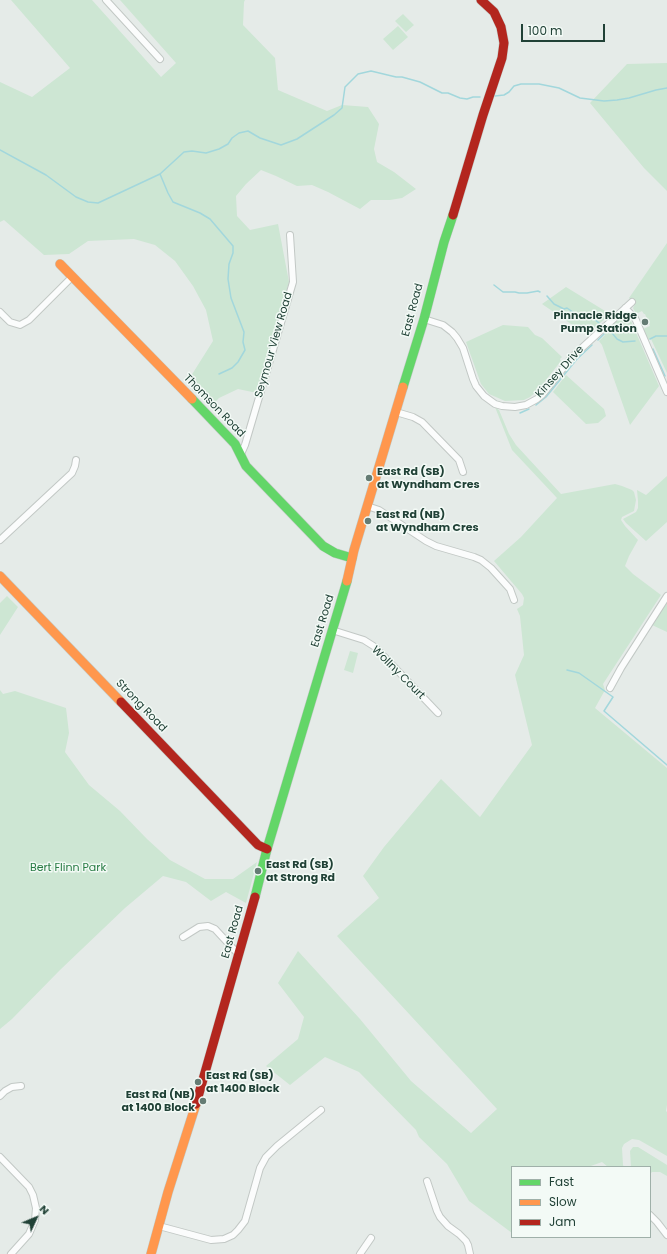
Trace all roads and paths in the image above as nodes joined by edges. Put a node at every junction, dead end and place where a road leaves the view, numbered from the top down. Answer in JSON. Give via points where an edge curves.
{"nodes":[{"id":1,"x":106,"y":0,"type":"edge"},
{"id":2,"x":481,"y":0,"type":"edge"},
{"id":3,"x":160,"y":59,"type":"dead end"},
{"id":4,"x":290,"y":235,"type":"dead end"},
{"id":5,"x":60,"y":264,"type":"dead end"},
{"id":6,"x":72,"y":277,"type":"junction"},
{"id":7,"x":632,"y":302,"type":"dead end"},
{"id":8,"x":625,"y":308,"type":"junction"},
{"id":9,"x":0,"y":312,"type":"edge"},
{"id":10,"x":424,"y":319,"type":"junction"},
{"id":11,"x":667,"y":392,"type":"edge"},
{"id":12,"x":396,"y":412,"type":"junction"},
{"id":13,"x":241,"y":454,"type":"junction"},
{"id":14,"x":76,"y":460,"type":"dead end"},
{"id":15,"x":463,"y":472,"type":"dead end"},
{"id":16,"x":368,"y":506,"type":"junction"},
{"id":17,"x":0,"y":540,"type":"edge"},
{"id":18,"x":352,"y":558,"type":"junction"},
{"id":19,"x":0,"y":576,"type":"edge"},
{"id":20,"x":667,"y":596,"type":"edge"},
{"id":21,"x":514,"y":600,"type":"dead end"},
{"id":22,"x":332,"y":630,"type":"junction"},
{"id":23,"x":610,"y":688,"type":"dead end"},
{"id":24,"x":438,"y":713,"type":"dead end"},
{"id":25,"x":267,"y":849,"type":"junction"},
{"id":26,"x":183,"y":937,"type":"dead end"},
{"id":27,"x":239,"y":955,"type":"junction"},
{"id":28,"x":21,"y":1086,"type":"dead end"},
{"id":29,"x":0,"y":1096,"type":"edge"},
{"id":30,"x":321,"y":1110,"type":"dead end"},
{"id":31,"x":0,"y":1157,"type":"edge"},
{"id":32,"x":427,"y":1181,"type":"dead end"},
{"id":33,"x":651,"y":1216,"type":"edge"},
{"id":34,"x":159,"y":1226,"type":"junction"},
{"id":35,"x":667,"y":1235,"type":"edge"},
{"id":36,"x":371,"y":1238,"type":"dead end"},
{"id":37,"x":11,"y":1254,"type":"edge"},
{"id":38,"x":151,"y":1254,"type":"edge"},
{"id":39,"x":360,"y":1254,"type":"edge"},
{"id":40,"x":470,"y":1254,"type":"edge"}],
"edges":[{"from":1,"to":3,"type":"street"},
{"from":2,"to":10,"type":"main road","name":"East Road","via":[[494,12],[501,27],[503,54],[444,242]]},
{"from":4,"to":13,"type":"street","name":"Seymour View Road","via":[[293,282]]},
{"from":5,"to":6,"type":"main road","name":"Thomson Road"},
{"from":6,"to":9,"type":"street","via":[[29,320],[20,325],[10,322]]},
{"from":6,"to":13,"type":"main road","name":"Thomson Road"},
{"from":7,"to":8,"type":"street","name":"Kinsey Drive"},
{"from":8,"to":10,"type":"street","name":"Kinsey Drive","via":[[572,357],[542,395],[530,403],[515,407],[495,404],[484,396],[476,386],[457,338],[443,326]]},
{"from":8,"to":11,"type":"street","via":[[635,318]]},
{"from":10,"to":12,"type":"main road","name":"East Road"},
{"from":12,"to":15,"type":"street","via":[[422,422],[459,460]]},
{"from":12,"to":16,"type":"main road","name":"East Road"},
{"from":13,"to":18,"type":"main road","name":"Thomson Road","via":[[246,466],[324,546],[335,553]]},
{"from":14,"to":17,"type":"street","via":[[72,473]]},
{"from":16,"to":18,"type":"main road","name":"East Road"},
{"from":16,"to":21,"type":"street","via":[[379,510],[436,546],[481,560],[510,589]]},
{"from":18,"to":22,"type":"main road","name":"East Road"},
{"from":19,"to":25,"type":"main road","name":"Strong Road","via":[[258,845]]},
{"from":20,"to":23,"type":"street"},
{"from":22,"to":24,"type":"street","name":"Wollny Court","via":[[364,640],[375,647]]},
{"from":22,"to":25,"type":"main road","name":"East Road"},
{"from":25,"to":27,"type":"main road","name":"East Road"},
{"from":26,"to":27,"type":"street","via":[[199,927],[208,926],[215,929]]},
{"from":27,"to":34,"type":"main road","name":"East Road"},
{"from":28,"to":29,"type":"street","via":[[12,1087]]},
{"from":30,"to":34,"type":"street","via":[[266,1157],[260,1168],[244,1221],[233,1235],[222,1240],[211,1240]]},
{"from":31,"to":37,"type":"street","via":[[29,1187],[36,1208],[30,1234]]},
{"from":32,"to":40,"type":"street","via":[[440,1217],[466,1241]]},
{"from":33,"to":35,"type":"street"},
{"from":34,"to":38,"type":"main road","name":"East Road"},
{"from":36,"to":39,"type":"street"}]}
